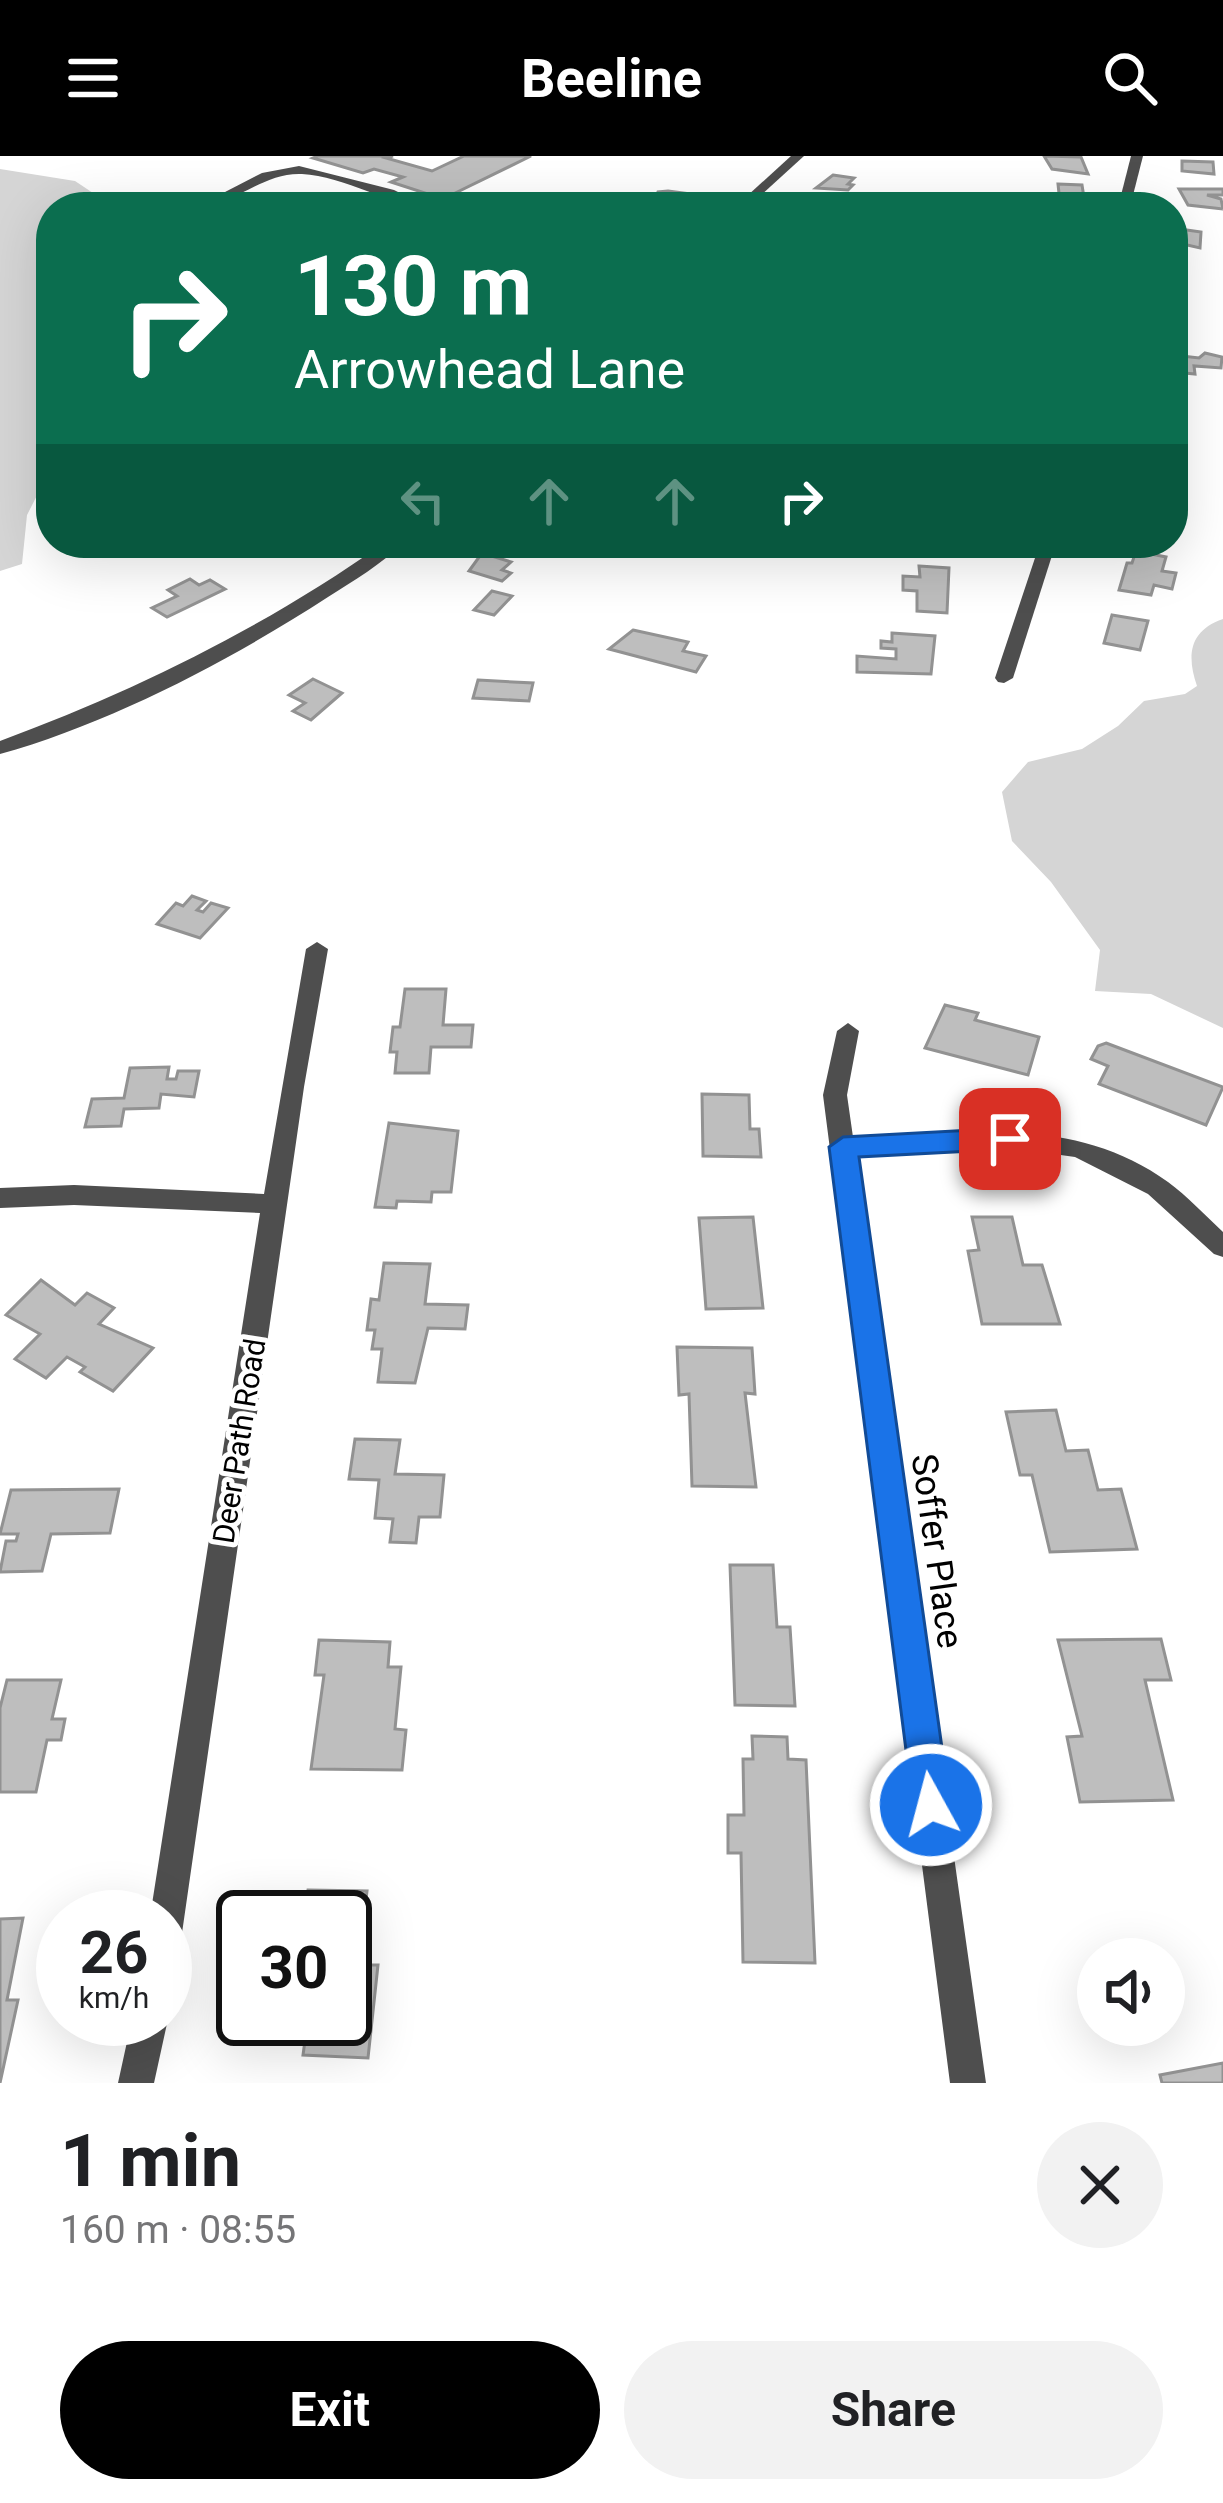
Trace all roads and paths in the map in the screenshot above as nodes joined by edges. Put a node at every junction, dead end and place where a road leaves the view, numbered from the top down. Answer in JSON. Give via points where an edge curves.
{"nodes":[{"id":1,"x":798,"y":156,"type":"edge"},
{"id":2,"x":1137,"y":156,"type":"edge"},
{"id":3,"x":230,"y":192,"type":"edge"},
{"id":4,"x":381,"y":192,"type":"edge"},
{"id":5,"x":758,"y":192,"type":"edge"},
{"id":6,"x":1128,"y":192,"type":"edge"},
{"id":7,"x":372,"y":558,"type":"edge"},
{"id":8,"x":1043,"y":558,"type":"edge"},
{"id":9,"x":1004,"y":679,"type":"dead end"},
{"id":10,"x":0,"y":748,"type":"edge"},
{"id":11,"x":317,"y":949,"type":"dead end"},
{"id":12,"x":848,"y":1031,"type":"dead end"},
{"id":13,"x":843,"y":1147,"type":"junction"},
{"id":14,"x":0,"y":1198,"type":"edge"},
{"id":15,"x":274,"y":1204,"type":"junction"},
{"id":16,"x":1223,"y":1246,"type":"edge"},
{"id":17,"x":171,"y":1890,"type":"edge"},
{"id":18,"x":144,"y":2046,"type":"edge"},
{"id":19,"x":136,"y":2083,"type":"edge"},
{"id":20,"x":968,"y":2083,"type":"edge"}],
"edges":[{"from":1,"to":5,"type":"street"},
{"from":2,"to":6,"type":"street"},
{"from":3,"to":4,"type":"street","via":[[292,166]]},
{"from":7,"to":10,"type":"street","via":[[217,657],[119,705]]},
{"from":8,"to":9,"type":"street"},
{"from":11,"to":15,"type":"street","name":"Deer Path Road"},
{"from":12,"to":13,"type":"street","name":"Soffer Place","via":[[835,1095]]},
{"from":13,"to":16,"type":"street","via":[[1010,1139],[1079,1148],[1157,1187]]},
{"from":13,"to":20,"type":"street","name":"Soffer Place"},
{"from":14,"to":15,"type":"street"},
{"from":15,"to":17,"type":"street","name":"Deer Path Road"},
{"from":18,"to":19,"type":"street"}]}
